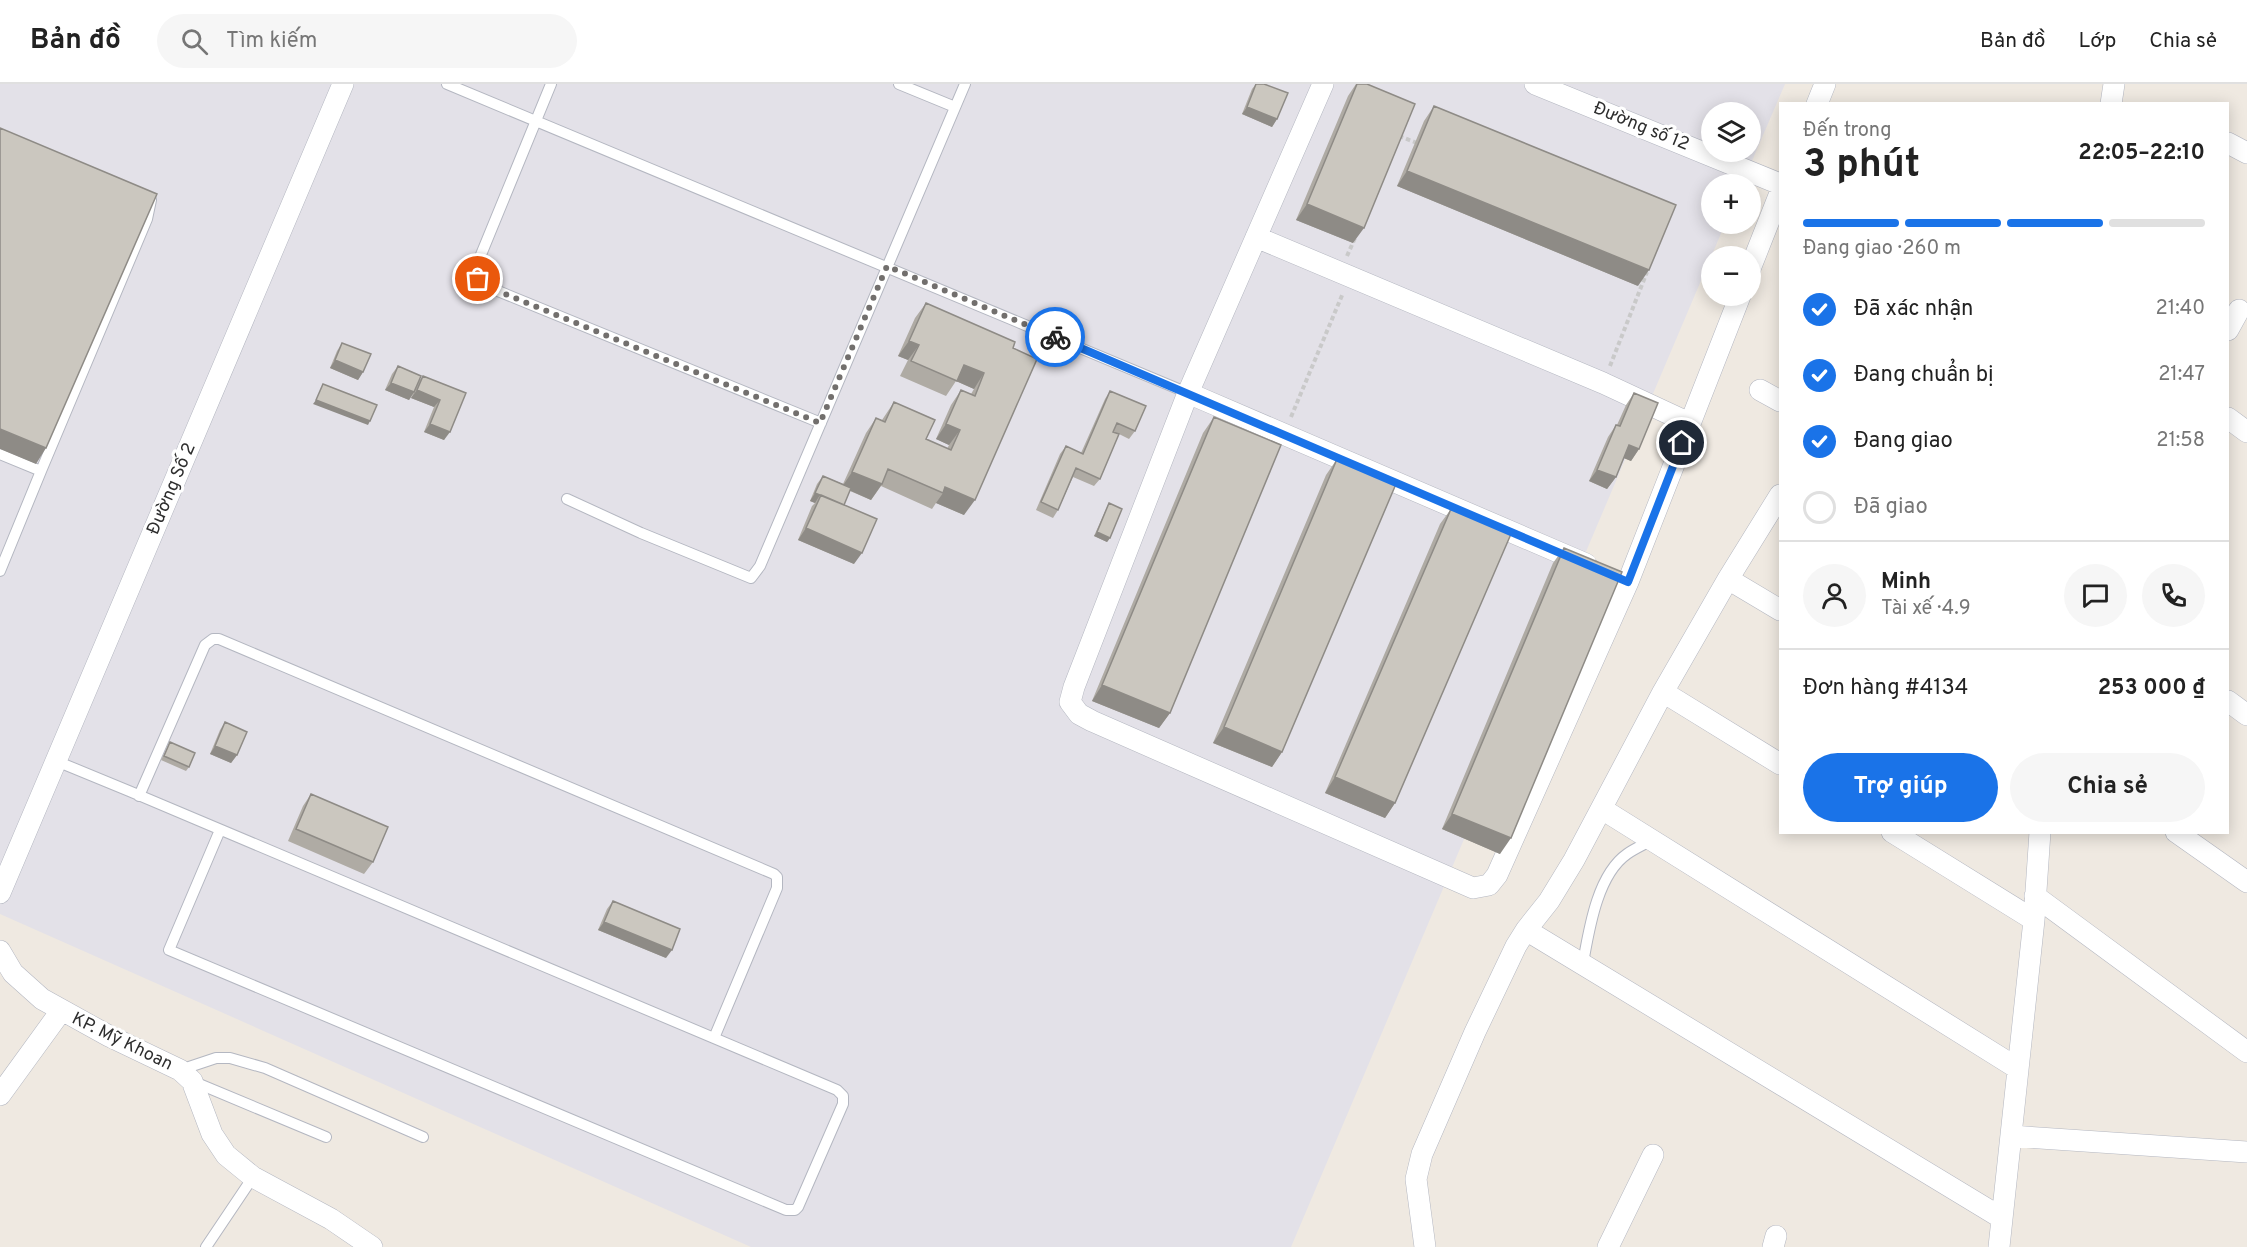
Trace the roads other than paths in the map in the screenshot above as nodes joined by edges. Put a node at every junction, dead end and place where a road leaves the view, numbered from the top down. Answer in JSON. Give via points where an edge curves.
{"nodes":[{"id":1,"x":343,"y":84,"type":"edge"},
{"id":2,"x":447,"y":84,"type":"edge"},
{"id":3,"x":551,"y":84,"type":"edge"},
{"id":4,"x":899,"y":84,"type":"edge"},
{"id":5,"x":965,"y":84,"type":"edge"},
{"id":6,"x":1323,"y":84,"type":"edge"},
{"id":7,"x":1535,"y":84,"type":"edge"},
{"id":8,"x":1825,"y":84,"type":"edge"},
{"id":9,"x":2114,"y":84,"type":"edge"},
{"id":10,"x":1818,"y":102,"type":"edge"},
{"id":11,"x":2111,"y":102,"type":"edge"},
{"id":12,"x":955,"y":107,"type":"junction"},
{"id":13,"x":536,"y":121,"type":"junction"},
{"id":14,"x":2229,"y":144,"type":"edge"},
{"id":15,"x":2247,"y":153,"type":"edge"},
{"id":16,"x":1779,"y":184,"type":"edge"},
{"id":17,"x":146,"y":191,"type":"edge"},
{"id":18,"x":1779,"y":196,"type":"edge"},
{"id":19,"x":1256,"y":237,"type":"junction"},
{"id":20,"x":1759,"y":246,"type":"edge"},
{"id":21,"x":887,"y":266,"type":"junction"},
{"id":22,"x":1736,"y":306,"type":"edge"},
{"id":23,"x":2239,"y":310,"type":"dead end"},
{"id":24,"x":2229,"y":328,"type":"edge"},
{"id":25,"x":1760,"y":390,"type":"dead end"},
{"id":26,"x":1188,"y":393,"type":"junction"},
{"id":27,"x":1779,"y":400,"type":"edge"},
{"id":28,"x":2229,"y":419,"type":"edge"},
{"id":29,"x":820,"y":423,"type":"junction"},
{"id":30,"x":1689,"y":423,"type":"junction"},
{"id":31,"x":2247,"y":432,"type":"edge"},
{"id":32,"x":0,"y":454,"type":"edge"},
{"id":33,"x":41,"y":471,"type":"junction"},
{"id":34,"x":1779,"y":497,"type":"edge"},
{"id":35,"x":567,"y":499,"type":"dead end"},
{"id":36,"x":0,"y":571,"type":"edge"},
{"id":37,"x":1728,"y":579,"type":"junction"},
{"id":38,"x":1628,"y":582,"type":"junction"},
{"id":39,"x":1779,"y":609,"type":"edge"},
{"id":40,"x":1663,"y":692,"type":"junction"},
{"id":41,"x":2229,"y":702,"type":"edge"},
{"id":42,"x":2247,"y":715,"type":"edge"},
{"id":43,"x":56,"y":761,"type":"junction"},
{"id":44,"x":1779,"y":763,"type":"edge"},
{"id":45,"x":139,"y":796,"type":"junction"},
{"id":46,"x":1602,"y":809,"type":"junction"},
{"id":47,"x":220,"y":830,"type":"junction"},
{"id":48,"x":1895,"y":834,"type":"edge"},
{"id":49,"x":2040,"y":834,"type":"edge"},
{"id":50,"x":2179,"y":834,"type":"edge"},
{"id":51,"x":1652,"y":840,"type":"junction"},
{"id":52,"x":2247,"y":882,"type":"edge"},
{"id":53,"x":0,"y":893,"type":"edge"},
{"id":54,"x":2035,"y":896,"type":"junction"},
{"id":55,"x":2034,"y":920,"type":"junction"},
{"id":56,"x":1526,"y":930,"type":"junction"},
{"id":57,"x":0,"y":951,"type":"edge"},
{"id":58,"x":1583,"y":963,"type":"junction"},
{"id":59,"x":61,"y":1011,"type":"junction"},
{"id":60,"x":714,"y":1038,"type":"junction"},
{"id":61,"x":2247,"y":1052,"type":"edge"},
{"id":62,"x":2017,"y":1068,"type":"junction"},
{"id":63,"x":186,"y":1076,"type":"junction"},
{"id":64,"x":0,"y":1095,"type":"edge"},
{"id":65,"x":2011,"y":1136,"type":"junction"},
{"id":66,"x":326,"y":1137,"type":"dead end"},
{"id":67,"x":423,"y":1137,"type":"dead end"},
{"id":68,"x":2247,"y":1152,"type":"edge"},
{"id":69,"x":1653,"y":1155,"type":"dead end"},
{"id":70,"x":253,"y":1177,"type":"junction"},
{"id":71,"x":2000,"y":1217,"type":"junction"},
{"id":72,"x":206,"y":1247,"type":"edge"},
{"id":73,"x":372,"y":1247,"type":"edge"},
{"id":74,"x":1425,"y":1247,"type":"edge"},
{"id":75,"x":1608,"y":1247,"type":"edge"},
{"id":76,"x":1999,"y":1247,"type":"edge"}],
"edges":[{"from":1,"to":43,"type":"street","name":"Đường Số 2"},
{"from":2,"to":13,"type":"lane"},
{"from":3,"to":13,"type":"lane"},
{"from":4,"to":12,"type":"lane"},
{"from":5,"to":12,"type":"lane"},
{"from":6,"to":19,"type":"street"},
{"from":7,"to":16,"type":"street","name":"Đường số 12"},
{"from":8,"to":10,"type":"street"},
{"from":9,"to":11,"type":"street"},
{"from":12,"to":21,"type":"lane"},
{"from":13,"to":21,"type":"lane"},
{"from":13,"to":29,"type":"lane","via":[[478,262],[478,279],[493,289]]},
{"from":14,"to":15,"type":"street"},
{"from":17,"to":33,"type":"lane","via":[[152,200],[147,219]]},
{"from":18,"to":20,"type":"street"},
{"from":19,"to":26,"type":"street"},
{"from":19,"to":30,"type":"street","via":[[1604,383]]},
{"from":21,"to":26,"type":"lane"},
{"from":21,"to":29,"type":"lane"},
{"from":22,"to":30,"type":"street"},
{"from":23,"to":24,"type":"street"},
{"from":25,"to":27,"type":"street"},
{"from":26,"to":38,"type":"street"},
{"from":26,"to":38,"type":"street","via":[[1070,702],[1079,714],[1092,721],[1473,888],[1489,885],[1497,874]]},
{"from":28,"to":31,"type":"street"},
{"from":29,"to":35,"type":"lane","via":[[760,566],[751,578]]},
{"from":30,"to":38,"type":"street"},
{"from":32,"to":33,"type":"lane"},
{"from":33,"to":36,"type":"lane"},
{"from":34,"to":37,"type":"street"},
{"from":37,"to":39,"type":"street"},
{"from":37,"to":40,"type":"street"},
{"from":40,"to":44,"type":"street"},
{"from":40,"to":46,"type":"street"},
{"from":41,"to":42,"type":"street"},
{"from":43,"to":45,"type":"lane"},
{"from":43,"to":53,"type":"street","name":"Đường Số 2"},
{"from":45,"to":47,"type":"lane"},
{"from":45,"to":60,"type":"lane","via":[[205,645],[216,639],[230,644],[774,874],[777,888]]},
{"from":46,"to":51,"type":"street"},
{"from":46,"to":56,"type":"street","via":[[1549,901]]},
{"from":47,"to":60,"type":"lane"},
{"from":47,"to":60,"type":"lane","via":[[169,950],[786,1210],[795,1210],[843,1104],[843,1096],[837,1090]]},
{"from":48,"to":55,"type":"street"},
{"from":49,"to":54,"type":"street"},
{"from":50,"to":52,"type":"street"},
{"from":51,"to":58,"type":"lane","via":[[1625,855],[1607,877],[1590,924]]},
{"from":51,"to":62,"type":"street"},
{"from":54,"to":55,"type":"street"},
{"from":54,"to":61,"type":"street"},
{"from":55,"to":62,"type":"street"},
{"from":56,"to":58,"type":"street"},
{"from":56,"to":74,"type":"street","via":[[1500,978],[1422,1154],[1416,1179]]},
{"from":57,"to":59,"type":"street","name":"KP. Mỹ Khoan","via":[[13,973]]},
{"from":58,"to":71,"type":"street"},
{"from":59,"to":63,"type":"street","name":"KP. Mỹ Khoan"},
{"from":59,"to":64,"type":"street"},
{"from":62,"to":65,"type":"street"},
{"from":63,"to":66,"type":"lane"},
{"from":63,"to":67,"type":"lane","via":[[216,1058],[230,1058],[265,1068]]},
{"from":63,"to":70,"type":"street","name":"KP. Mỹ Khoan","via":[[226,1155]]},
{"from":65,"to":68,"type":"street"},
{"from":65,"to":71,"type":"street"},
{"from":69,"to":75,"type":"street"},
{"from":70,"to":72,"type":"lane"},
{"from":70,"to":73,"type":"street","name":"KP. Mỹ Khoan","via":[[331,1219]]},
{"from":71,"to":76,"type":"street"}]}
